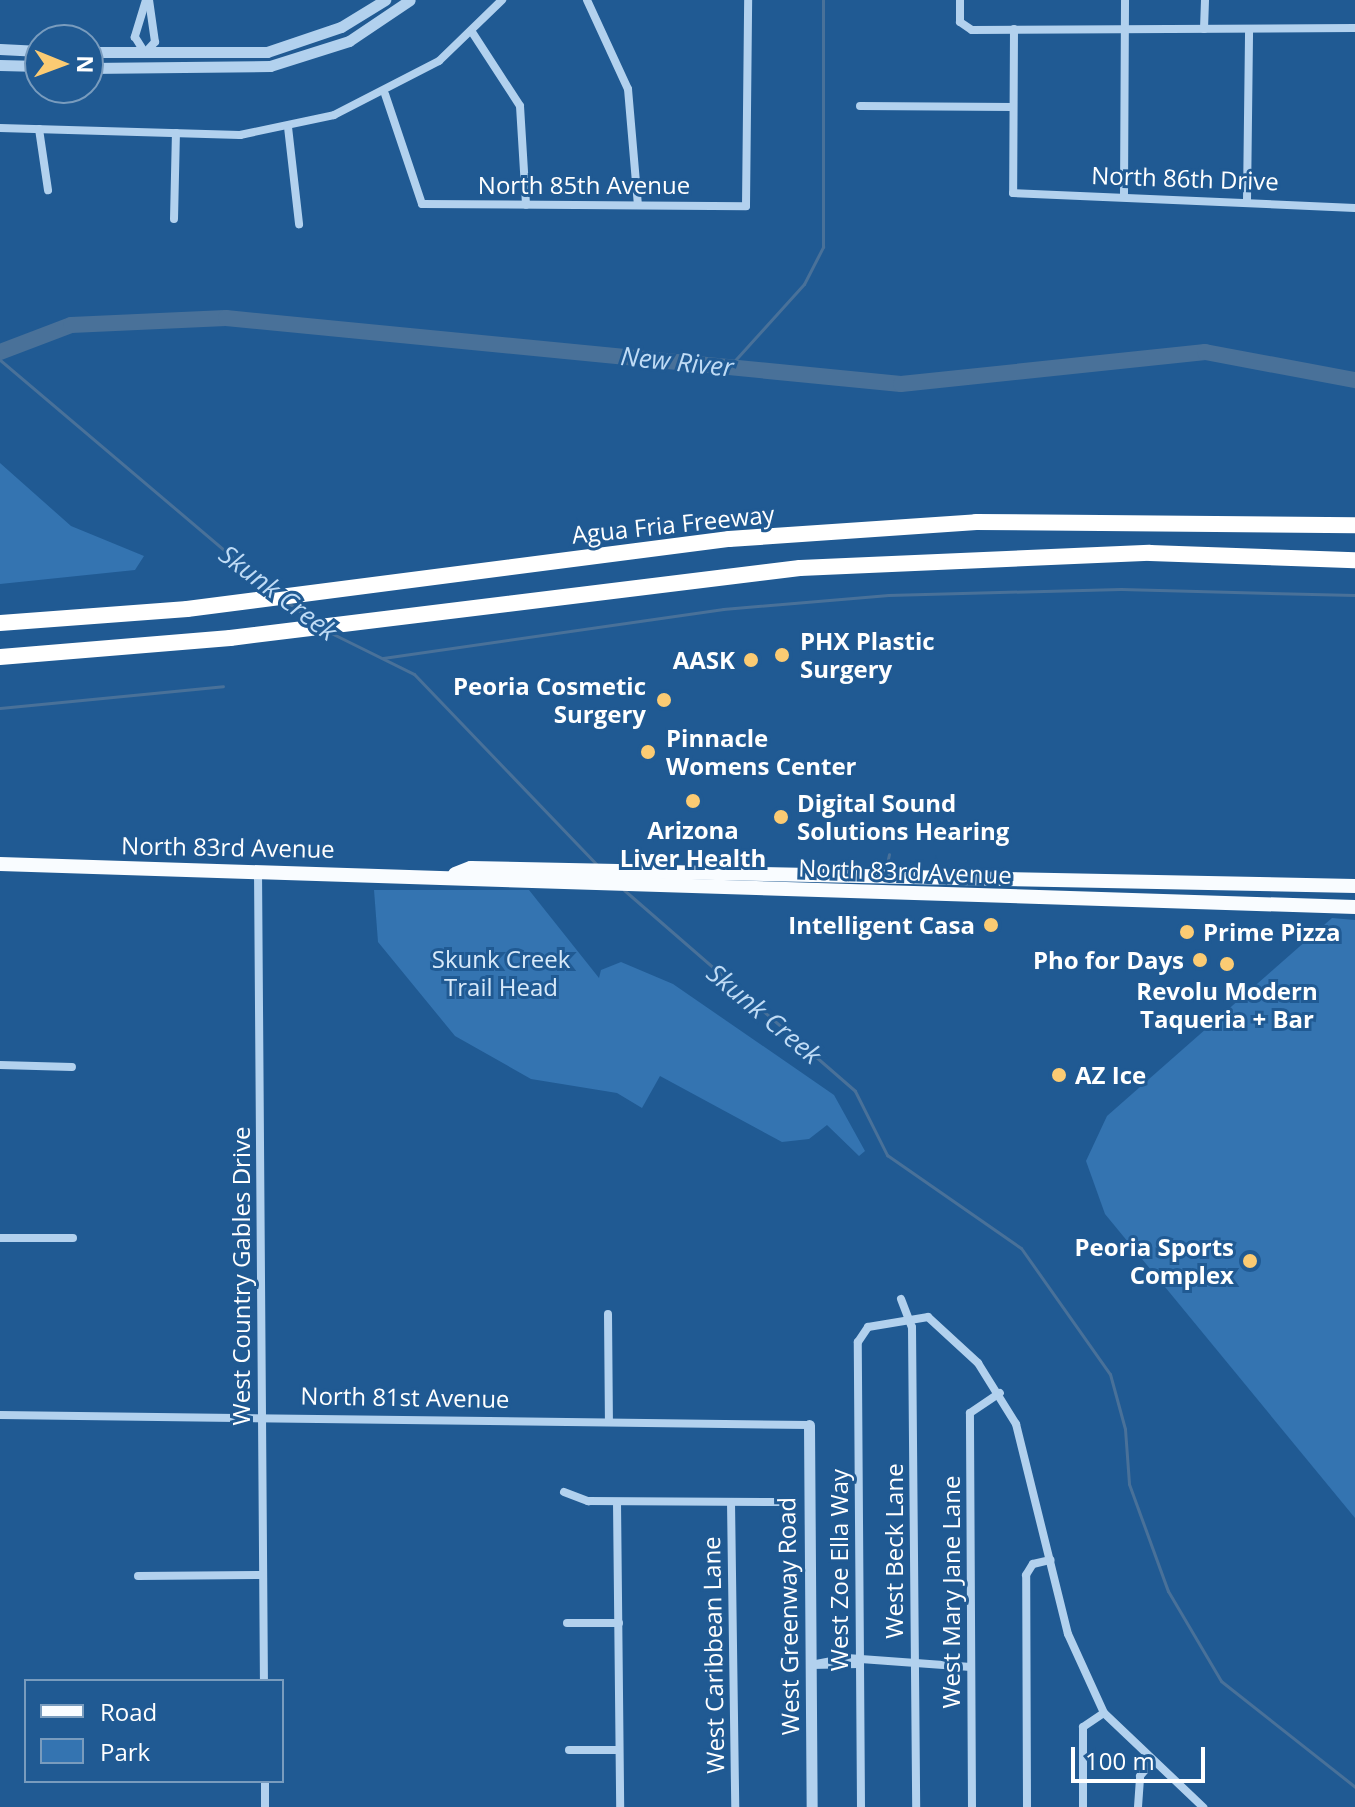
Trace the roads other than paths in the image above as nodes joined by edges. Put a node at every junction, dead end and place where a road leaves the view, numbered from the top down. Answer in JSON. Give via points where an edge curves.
{"nodes":[{"id":1,"x":148,"y":0,"type":"edge"},
{"id":2,"x":385,"y":0,"type":"edge"},
{"id":3,"x":410,"y":0,"type":"edge"},
{"id":4,"x":502,"y":0,"type":"edge"},
{"id":5,"x":587,"y":0,"type":"edge"},
{"id":6,"x":748,"y":0,"type":"edge"},
{"id":7,"x":960,"y":0,"type":"edge"},
{"id":8,"x":1125,"y":0,"type":"edge"},
{"id":9,"x":1205,"y":0,"type":"edge"},
{"id":10,"x":137,"y":21,"type":"junction"},
{"id":11,"x":154,"y":23,"type":"junction"},
{"id":12,"x":1124,"y":27,"type":"junction"},
{"id":13,"x":1355,"y":28,"type":"edge"},
{"id":14,"x":1014,"y":29,"type":"junction"},
{"id":15,"x":1204,"y":29,"type":"junction"},
{"id":16,"x":1249,"y":29,"type":"junction"},
{"id":17,"x":472,"y":32,"type":"junction"},
{"id":18,"x":0,"y":49,"type":"edge"},
{"id":19,"x":24,"y":50,"type":"edge"},
{"id":20,"x":104,"y":52,"type":"edge"},
{"id":21,"x":145,"y":53,"type":"junction"},
{"id":22,"x":0,"y":65,"type":"edge"},
{"id":23,"x":24,"y":66,"type":"edge"},
{"id":24,"x":104,"y":68,"type":"edge"},
{"id":25,"x":145,"y":69,"type":"junction"},
{"id":26,"x":385,"y":94,"type":"junction"},
{"id":27,"x":860,"y":106,"type":"dead end"},
{"id":28,"x":1013,"y":107,"type":"junction"},
{"id":29,"x":288,"y":127,"type":"junction"},
{"id":30,"x":0,"y":128,"type":"edge"},
{"id":31,"x":39,"y":129,"type":"junction"},
{"id":32,"x":176,"y":133,"type":"junction"},
{"id":33,"x":48,"y":190,"type":"dead end"},
{"id":34,"x":1124,"y":194,"type":"junction"},
{"id":35,"x":1247,"y":200,"type":"junction"},
{"id":36,"x":526,"y":205,"type":"junction"},
{"id":37,"x":638,"y":205,"type":"junction"},
{"id":38,"x":1355,"y":208,"type":"edge"},
{"id":39,"x":174,"y":219,"type":"dead end"},
{"id":40,"x":299,"y":224,"type":"dead end"},
{"id":41,"x":1355,"y":525,"type":"edge"},
{"id":42,"x":1355,"y":560,"type":"edge"},
{"id":43,"x":0,"y":623,"type":"edge"},
{"id":44,"x":0,"y":657,"type":"edge"},
{"id":45,"x":0,"y":864,"type":"edge"},
{"id":46,"x":258,"y":870,"type":"junction"},
{"id":47,"x":455,"y":874,"type":"junction"},
{"id":48,"x":1355,"y":886,"type":"edge"},
{"id":49,"x":1355,"y":907,"type":"edge"},
{"id":50,"x":0,"y":1065,"type":"edge"},
{"id":51,"x":72,"y":1067,"type":"dead end"},
{"id":52,"x":0,"y":1238,"type":"edge"},
{"id":53,"x":73,"y":1238,"type":"dead end"},
{"id":54,"x":901,"y":1299,"type":"dead end"},
{"id":55,"x":608,"y":1314,"type":"dead end"},
{"id":56,"x":912,"y":1319,"type":"junction"},
{"id":57,"x":1000,"y":1393,"type":"junction"},
{"id":58,"x":262,"y":1413,"type":"junction"},
{"id":59,"x":0,"y":1415,"type":"edge"},
{"id":60,"x":609,"y":1422,"type":"junction"},
{"id":61,"x":809,"y":1425,"type":"joint"},
{"id":62,"x":564,"y":1492,"type":"dead end"},
{"id":63,"x":617,"y":1502,"type":"junction"},
{"id":64,"x":731,"y":1502,"type":"junction"},
{"id":65,"x":782,"y":1502,"type":"dead end"},
{"id":66,"x":1051,"y":1560,"type":"junction"},
{"id":67,"x":263,"y":1575,"type":"junction"},
{"id":68,"x":138,"y":1576,"type":"dead end"},
{"id":69,"x":567,"y":1623,"type":"dead end"},
{"id":70,"x":619,"y":1623,"type":"junction"},
{"id":71,"x":859,"y":1664,"type":"junction"},
{"id":72,"x":811,"y":1665,"type":"junction"},
{"id":73,"x":914,"y":1666,"type":"junction"},
{"id":74,"x":971,"y":1667,"type":"junction"},
{"id":75,"x":264,"y":1679,"type":"edge"},
{"id":76,"x":1104,"y":1713,"type":"junction"},
{"id":77,"x":569,"y":1750,"type":"dead end"},
{"id":78,"x":619,"y":1750,"type":"junction"},
{"id":79,"x":1152,"y":1762,"type":"junction"},
{"id":80,"x":265,"y":1783,"type":"edge"},
{"id":81,"x":1192,"y":1797,"type":"junction"},
{"id":82,"x":265,"y":1807,"type":"edge"},
{"id":83,"x":620,"y":1807,"type":"edge"},
{"id":84,"x":735,"y":1807,"type":"edge"},
{"id":85,"x":812,"y":1807,"type":"edge"},
{"id":86,"x":861,"y":1807,"type":"edge"},
{"id":87,"x":916,"y":1807,"type":"edge"},
{"id":88,"x":972,"y":1807,"type":"edge"},
{"id":89,"x":1027,"y":1807,"type":"edge"},
{"id":90,"x":1083,"y":1807,"type":"edge"},
{"id":91,"x":1138,"y":1807,"type":"edge"},
{"id":92,"x":1183,"y":1807,"type":"edge"},
{"id":93,"x":1203,"y":1807,"type":"edge"}],
"edges":[{"from":1,"to":10,"type":"street"},
{"from":1,"to":11,"type":"street"},
{"from":2,"to":21,"type":"street","via":[[341,27],[267,52]]},
{"from":3,"to":25,"type":"street","via":[[363,33],[299,59],[224,71]]},
{"from":4,"to":17,"type":"street"},
{"from":5,"to":37,"type":"street","via":[[628,89]]},
{"from":6,"to":37,"type":"street","name":"North 85th Avenue","via":[[746,206]]},
{"from":7,"to":14,"type":"street","via":[[960,22],[972,30]]},
{"from":8,"to":12,"type":"street"},
{"from":9,"to":15,"type":"street"},
{"from":10,"to":11,"type":"street"},
{"from":10,"to":21,"type":"street","via":[[135,42]]},
{"from":11,"to":21,"type":"street","via":[[155,42]]},
{"from":12,"to":14,"type":"street"},
{"from":12,"to":15,"type":"street"},
{"from":12,"to":34,"type":"street"},
{"from":13,"to":16,"type":"street"},
{"from":14,"to":28,"type":"street"},
{"from":15,"to":16,"type":"street"},
{"from":16,"to":35,"type":"street"},
{"from":17,"to":26,"type":"street"},
{"from":17,"to":36,"type":"street","via":[[520,106]]},
{"from":18,"to":19,"type":"street"},
{"from":20,"to":21,"type":"street"},
{"from":21,"to":25,"type":"street"},
{"from":22,"to":23,"type":"street"},
{"from":24,"to":25,"type":"street"},
{"from":26,"to":29,"type":"street"},
{"from":26,"to":36,"type":"street","name":"North 85th Avenue","via":[[422,204]]},
{"from":27,"to":28,"type":"street"},
{"from":28,"to":34,"type":"street","name":"North 86th Drive","via":[[1013,193]]},
{"from":29,"to":32,"type":"street","via":[[240,135]]},
{"from":29,"to":40,"type":"street"},
{"from":30,"to":31,"type":"street"},
{"from":31,"to":32,"type":"street"},
{"from":31,"to":33,"type":"street"},
{"from":32,"to":39,"type":"street"},
{"from":34,"to":35,"type":"street","name":"North 86th Drive"},
{"from":35,"to":38,"type":"street","name":"North 86th Drive"},
{"from":36,"to":37,"type":"street","name":"North 85th Avenue"},
{"from":41,"to":43,"type":"highway","name":"Agua Fria Freeway","via":[[976,522],[729,539],[187,609]]},
{"from":42,"to":44,"type":"highway","via":[[970,557],[800,568],[230,638]]},
{"from":45,"to":46,"type":"main road","name":"North 83rd Avenue"},
{"from":46,"to":47,"type":"main road","name":"North 83rd Avenue"},
{"from":46,"to":58,"type":"street","name":"West Country Gables Drive"},
{"from":47,"to":48,"type":"main road","name":"North 83rd Avenue","via":[[483,869]]},
{"from":47,"to":49,"type":"main road","name":"North 83rd Avenue","via":[[494,882]]},
{"from":50,"to":51,"type":"street"},
{"from":52,"to":53,"type":"street"},
{"from":54,"to":56,"type":"street","name":"West Beck Lane"},
{"from":55,"to":60,"type":"street"},
{"from":56,"to":57,"type":"street","via":[[941,1321]]},
{"from":56,"to":71,"type":"street","name":"West Zoe Ella Way","via":[[860,1332]]},
{"from":56,"to":73,"type":"street","name":"West Beck Lane"},
{"from":57,"to":66,"type":"street","via":[[1022,1439]]},
{"from":57,"to":74,"type":"street","name":"West Mary Jane Lane","via":[[970,1413]]},
{"from":58,"to":59,"type":"street","name":"North 81st Avenue"},
{"from":58,"to":60,"type":"street","name":"North 81st Avenue"},
{"from":58,"to":67,"type":"street","name":"West Country Gables Drive"},
{"from":60,"to":61,"type":"street","name":"North 81st Avenue"},
{"from":61,"to":72,"type":"street","name":"West Greenway Road"},
{"from":62,"to":63,"type":"street"},
{"from":63,"to":64,"type":"street"},
{"from":63,"to":70,"type":"street"},
{"from":64,"to":65,"type":"street"},
{"from":64,"to":84,"type":"street","name":"West Caribbean Lane"},
{"from":66,"to":76,"type":"street","via":[[1068,1634]]},
{"from":66,"to":89,"type":"street","via":[[1033,1564],[1026,1575]]},
{"from":67,"to":68,"type":"street"},
{"from":67,"to":75,"type":"street","name":"West Country Gables Drive"},
{"from":69,"to":70,"type":"street"},
{"from":70,"to":78,"type":"street"},
{"from":71,"to":72,"type":"street"},
{"from":71,"to":73,"type":"street"},
{"from":71,"to":86,"type":"street","name":"West Zoe Ella Way"},
{"from":72,"to":85,"type":"street","name":"West Greenway Road"},
{"from":73,"to":74,"type":"street"},
{"from":73,"to":87,"type":"street","name":"West Beck Lane"},
{"from":74,"to":88,"type":"street","name":"West Mary Jane Lane"},
{"from":76,"to":79,"type":"street"},
{"from":76,"to":90,"type":"street","via":[[1083,1727]]},
{"from":77,"to":78,"type":"street"},
{"from":78,"to":83,"type":"street"},
{"from":79,"to":81,"type":"street"},
{"from":79,"to":91,"type":"street","via":[[1140,1776]]},
{"from":80,"to":82,"type":"street"},
{"from":81,"to":92,"type":"street"},
{"from":81,"to":93,"type":"street"}]}
